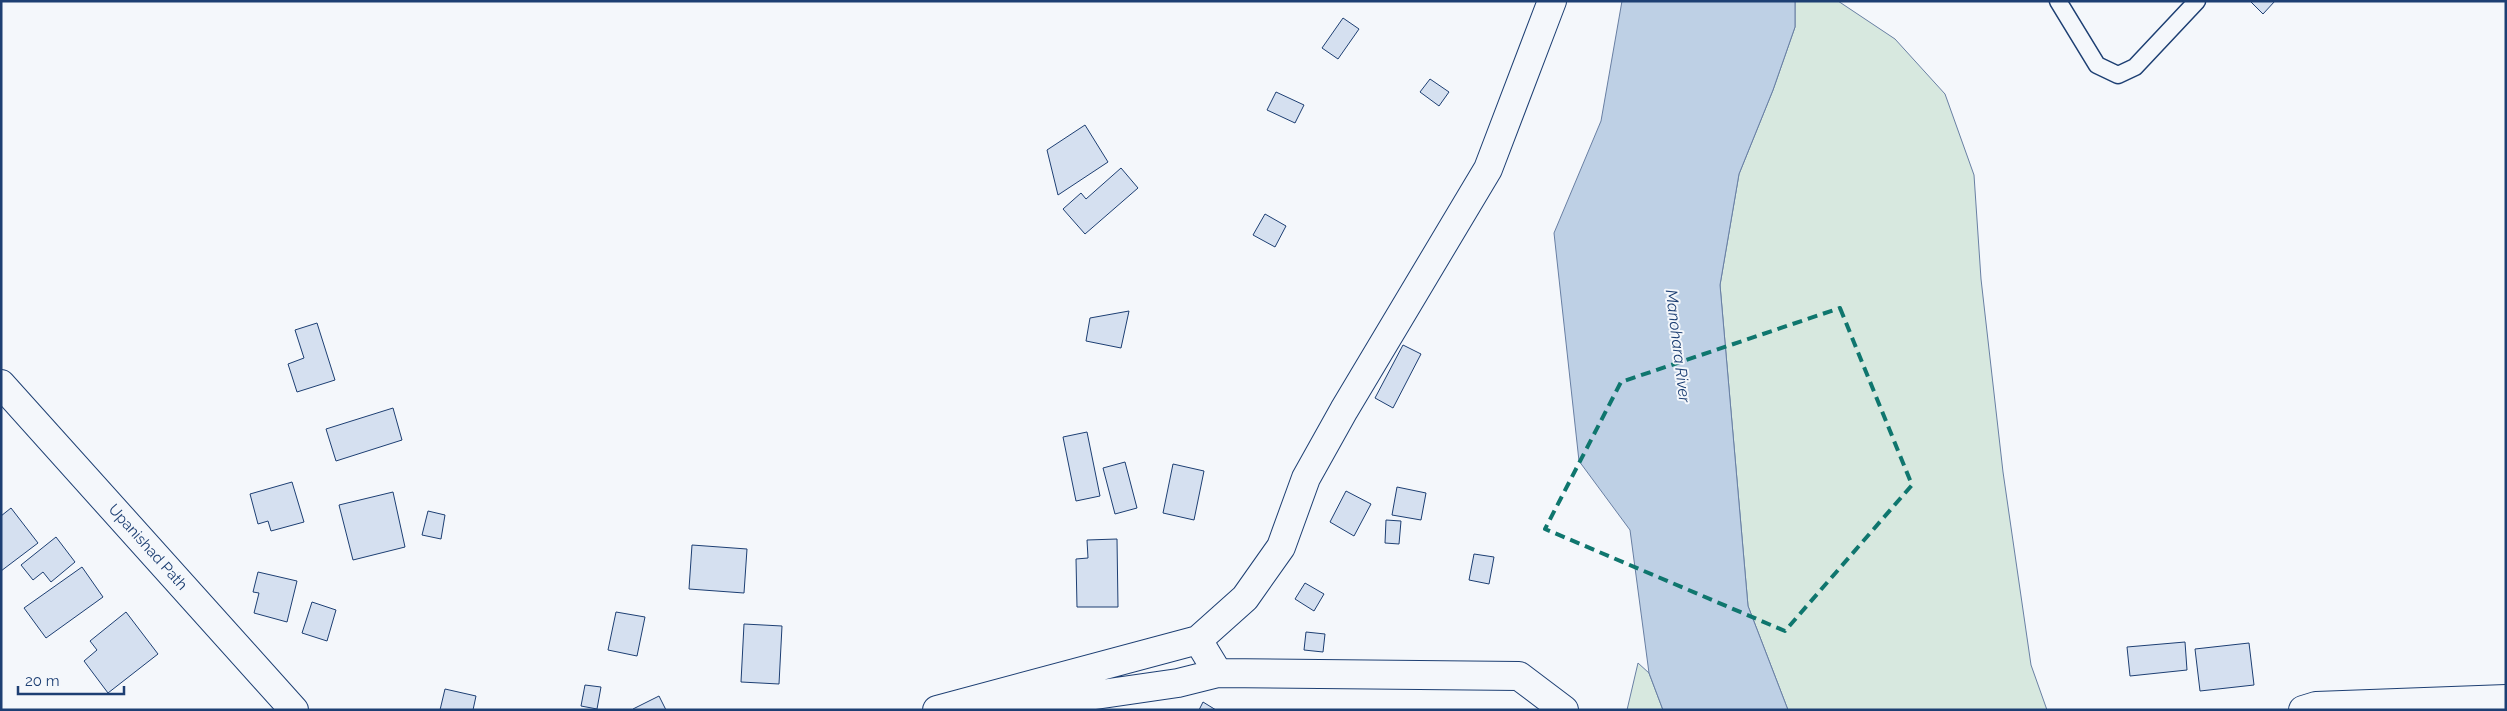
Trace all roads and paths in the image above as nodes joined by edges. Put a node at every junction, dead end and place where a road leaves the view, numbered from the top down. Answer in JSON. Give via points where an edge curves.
{"nodes":[{"id":1,"x":1552,"y":1,"type":"edge"},
{"id":2,"x":2058,"y":1,"type":"edge"},
{"id":3,"x":2197,"y":1,"type":"edge"},
{"id":4,"x":1,"y":384,"type":"edge"},
{"id":5,"x":1198,"y":640,"type":"junction"},
{"id":6,"x":1218,"y":673,"type":"junction"},
{"id":7,"x":2506,"y":700,"type":"edge"},
{"id":8,"x":294,"y":710,"type":"edge"},
{"id":9,"x":937,"y":710,"type":"edge"},
{"id":10,"x":991,"y":710,"type":"edge"},
{"id":11,"x":1564,"y":710,"type":"edge"},
{"id":12,"x":2303,"y":710,"type":"edge"}],
"edges":[{"from":1,"to":5,"type":"street","via":[[1488,169],[1348,401],[1306,478],[1281,547],[1245,598]]},
{"from":2,"to":3,"type":"lane","via":[[2097,65],[2118,75],[2135,67]]},
{"from":4,"to":8,"type":"street","name":"Upanishad Path"},
{"from":5,"to":6,"type":"street"},
{"from":5,"to":9,"type":"street"},
{"from":6,"to":10,"type":"street","via":[[1178,683]]},
{"from":6,"to":11,"type":"street","via":[[1519,676]]},
{"from":7,"to":12,"type":"street","via":[[2316,706]]}]}
